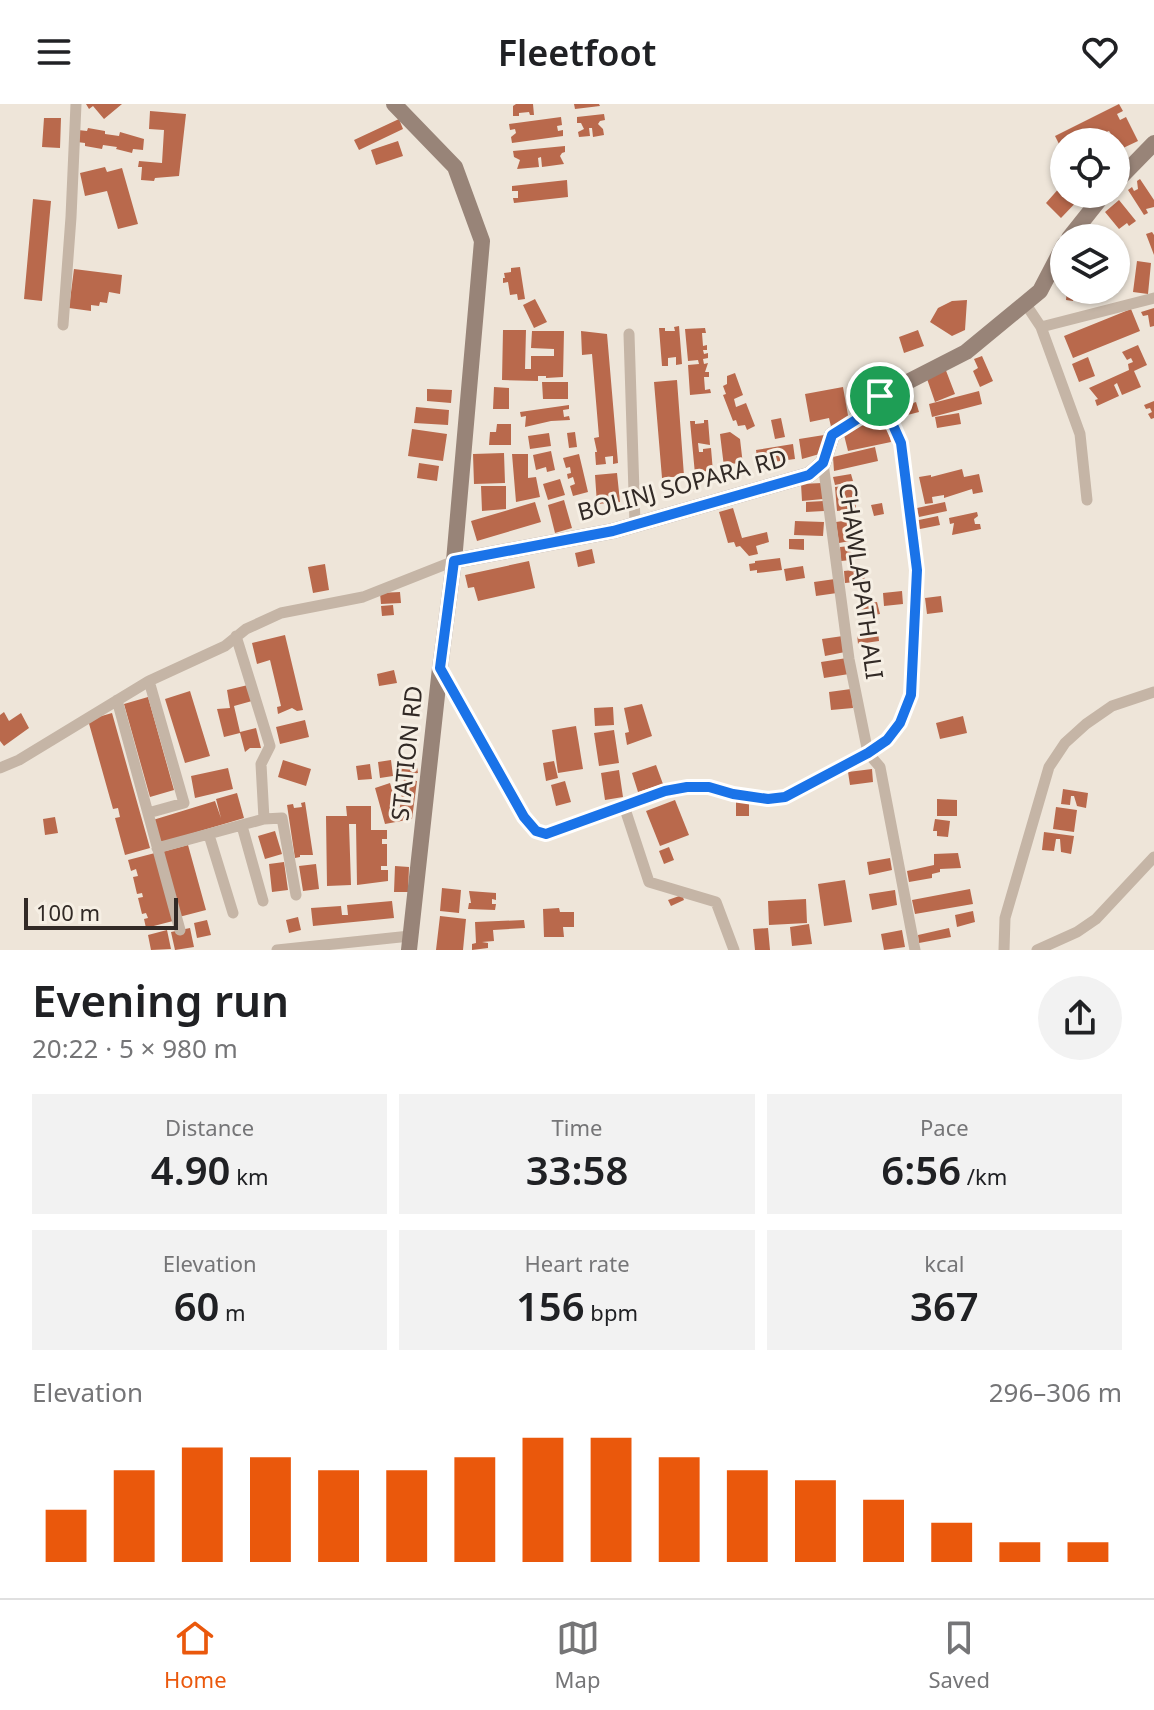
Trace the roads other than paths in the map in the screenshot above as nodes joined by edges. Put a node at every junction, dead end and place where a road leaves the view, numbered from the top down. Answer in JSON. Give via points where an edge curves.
{"nodes":[{"id":1,"x":76,"y":104,"type":"edge"},
{"id":2,"x":394,"y":104,"type":"edge"},
{"id":3,"x":1154,"y":143,"type":"edge"},
{"id":4,"x":1130,"y":168,"type":"edge"},
{"id":5,"x":1093,"y":208,"type":"edge"},
{"id":6,"x":1080,"y":224,"type":"edge"},
{"id":7,"x":1050,"y":272,"type":"edge"},
{"id":8,"x":1154,"y":298,"type":"edge"},
{"id":9,"x":1025,"y":303,"type":"junction"},
{"id":10,"x":63,"y":325,"type":"dead end"},
{"id":11,"x":1041,"y":327,"type":"junction"},
{"id":12,"x":629,"y":334,"type":"dead end"},
{"id":13,"x":880,"y":396,"type":"junction"},
{"id":14,"x":823,"y":463,"type":"junction"},
{"id":15,"x":1087,"y":500,"type":"dead end"},
{"id":16,"x":635,"y":524,"type":"junction"},
{"id":17,"x":454,"y":561,"type":"junction"},
{"id":18,"x":236,"y":636,"type":"junction"},
{"id":19,"x":440,"y":668,"type":"junction"},
{"id":20,"x":149,"y":681,"type":"junction"},
{"id":21,"x":1154,"y":692,"type":"edge"},
{"id":22,"x":117,"y":700,"type":"junction"},
{"id":23,"x":868,"y":753,"type":"junction"},
{"id":24,"x":0,"y":768,"type":"edge"},
{"id":25,"x":624,"y":806,"type":"junction"},
{"id":26,"x":148,"y":813,"type":"junction"},
{"id":27,"x":264,"y":819,"type":"junction"},
{"id":28,"x":242,"y":826,"type":"junction"},
{"id":29,"x":209,"y":835,"type":"junction"},
{"id":30,"x":157,"y":848,"type":"junction"},
{"id":31,"x":1154,"y":857,"type":"edge"},
{"id":32,"x":296,"y":895,"type":"dead end"},
{"id":33,"x":263,"y":901,"type":"dead end"},
{"id":34,"x":233,"y":913,"type":"dead end"},
{"id":35,"x":180,"y":930,"type":"dead end"},
{"id":36,"x":410,"y":943,"type":"edge"},
{"id":37,"x":277,"y":950,"type":"edge"},
{"id":38,"x":734,"y":950,"type":"edge"},
{"id":39,"x":915,"y":950,"type":"edge"},
{"id":40,"x":1004,"y":950,"type":"edge"},
{"id":41,"x":1037,"y":950,"type":"edge"}],
"edges":[{"from":1,"to":10,"type":"street"},
{"from":2,"to":17,"type":"main road","name":"STATION RD","via":[[455,167],[482,241]]},
{"from":3,"to":4,"type":"main road"},
{"from":5,"to":6,"type":"main road"},
{"from":7,"to":9,"type":"main road","name":"BOLINJ SOPARA RD","via":[[1040,291]]},
{"from":8,"to":11,"type":"street"},
{"from":9,"to":11,"type":"street"},
{"from":9,"to":13,"type":"main road","name":"BOLINJ SOPARA RD","via":[[966,352]]},
{"from":11,"to":15,"type":"street","via":[[1080,434]]},
{"from":12,"to":16,"type":"street"},
{"from":13,"to":14,"type":"main road","name":"BOLINJ SOPARA RD","via":[[832,435]]},
{"from":13,"to":23,"type":"street","via":[[901,443],[917,570],[916,613],[911,695],[900,723]]},
{"from":14,"to":16,"type":"main road","name":"BOLINJ SOPARA RD","via":[[809,475]]},
{"from":14,"to":23,"type":"street","name":"CHAWLAPATH ALI","via":[[849,659]]},
{"from":16,"to":17,"type":"main road","name":"BOLINJ SOPARA RD"},
{"from":17,"to":18,"type":"street","via":[[363,597],[281,613]]},
{"from":17,"to":19,"type":"main road","name":"STATION RD"},
{"from":18,"to":20,"type":"street"},
{"from":18,"to":27,"type":"street","via":[[270,746],[261,764]]},
{"from":19,"to":25,"type":"street","via":[[536,831],[546,834]]},
{"from":19,"to":36,"type":"main road","name":"STATION RD"},
{"from":20,"to":22,"type":"street"},
{"from":20,"to":26,"type":"street","via":[[184,803]]},
{"from":21,"to":40,"type":"street","via":[[1112,706],[1086,724],[1049,767],[1005,918]]},
{"from":22,"to":24,"type":"street"},
{"from":22,"to":26,"type":"street"},
{"from":23,"to":25,"type":"street","via":[[785,797],[687,787]]},
{"from":23,"to":39,"type":"street","name":"CHAWLAPATH ALI","via":[[880,767]]},
{"from":25,"to":38,"type":"street","via":[[649,882],[716,902]]},
{"from":26,"to":30,"type":"street"},
{"from":27,"to":28,"type":"street"},
{"from":27,"to":32,"type":"street","via":[[282,818]]},
{"from":28,"to":29,"type":"street"},
{"from":28,"to":33,"type":"street"},
{"from":29,"to":30,"type":"street"},
{"from":29,"to":34,"type":"street"},
{"from":30,"to":35,"type":"street"},
{"from":31,"to":41,"type":"street","via":[[1096,919]]},
{"from":36,"to":37,"type":"street"}]}
